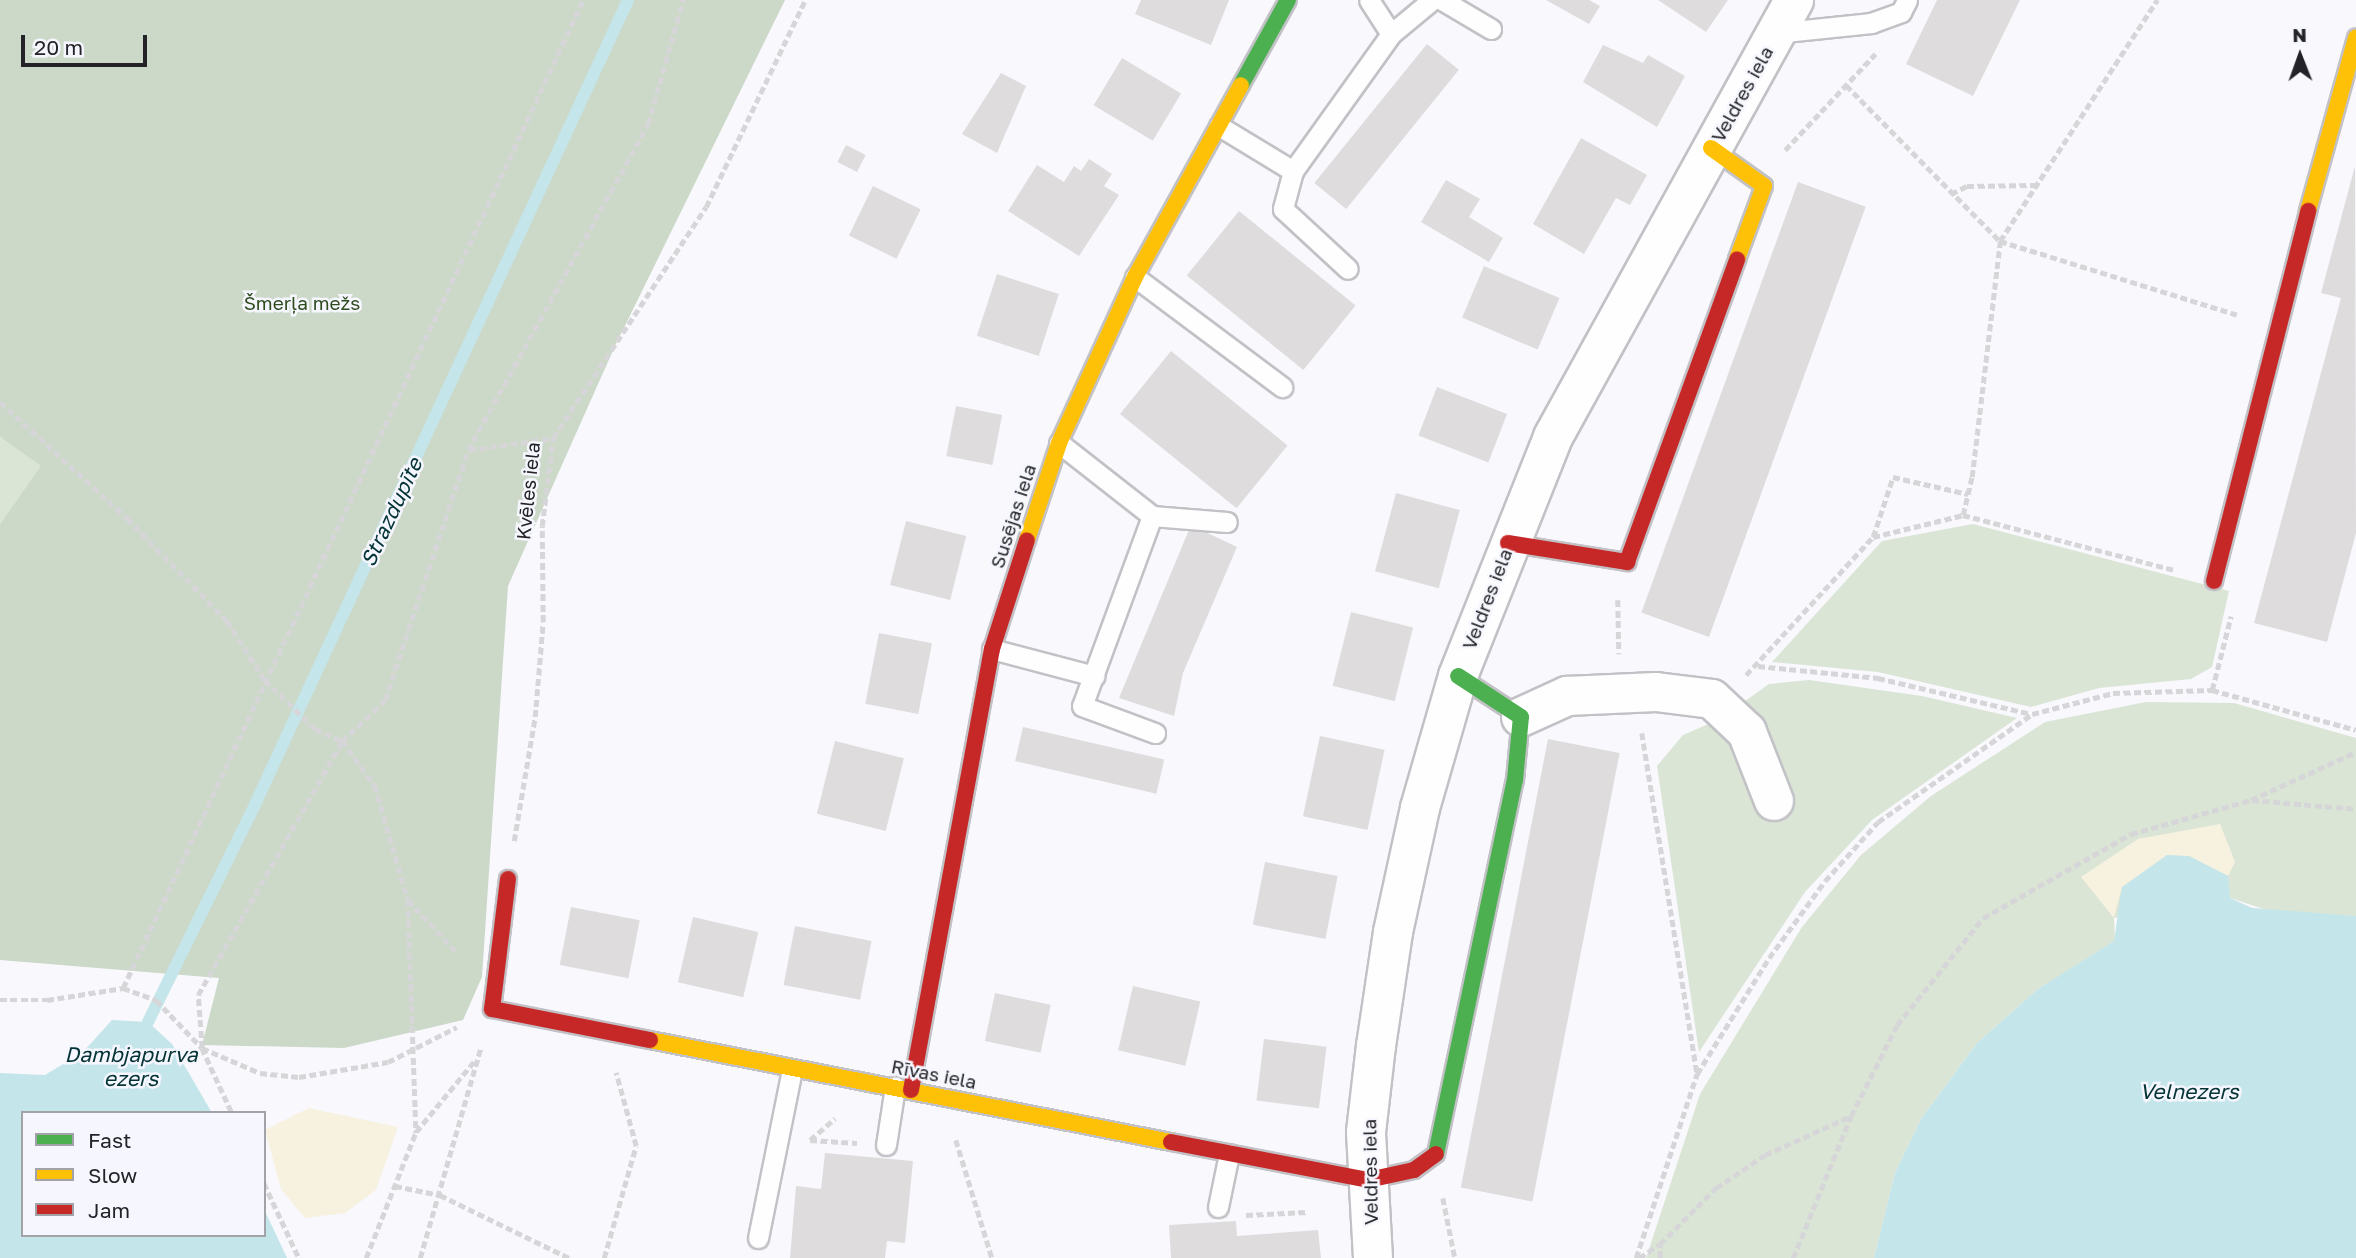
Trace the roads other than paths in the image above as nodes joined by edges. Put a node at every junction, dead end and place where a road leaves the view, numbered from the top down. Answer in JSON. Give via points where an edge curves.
{"nodes":[{"id":1,"x":1288,"y":0,"type":"edge"},
{"id":2,"x":1369,"y":0,"type":"edge"},
{"id":3,"x":1432,"y":0,"type":"edge"},
{"id":4,"x":1442,"y":0,"type":"edge"},
{"id":5,"x":1794,"y":0,"type":"edge"},
{"id":6,"x":1904,"y":6,"type":"edge"},
{"id":7,"x":1491,"y":29,"type":"dead end"},
{"id":8,"x":1775,"y":33,"type":"junction"},
{"id":9,"x":1391,"y":34,"type":"junction"},
{"id":10,"x":2356,"y":38,"type":"edge"},
{"id":11,"x":1219,"y":125,"type":"junction"},
{"id":12,"x":1711,"y":149,"type":"junction"},
{"id":13,"x":1293,"y":171,"type":"junction"},
{"id":14,"x":1348,"y":269,"type":"dead end"},
{"id":15,"x":1135,"y":277,"type":"junction"},
{"id":16,"x":1282,"y":387,"type":"dead end"},
{"id":17,"x":1059,"y":443,"type":"junction"},
{"id":18,"x":1152,"y":516,"type":"junction"},
{"id":19,"x":1227,"y":522,"type":"dead end"},
{"id":20,"x":1508,"y":543,"type":"junction"},
{"id":21,"x":2214,"y":581,"type":"road end"},
{"id":22,"x":992,"y":649,"type":"junction"},
{"id":23,"x":1094,"y":676,"type":"junction"},
{"id":24,"x":1458,"y":676,"type":"junction"},
{"id":25,"x":1521,"y":717,"type":"junction"},
{"id":26,"x":1155,"y":733,"type":"dead end"},
{"id":27,"x":1774,"y":800,"type":"dead end"},
{"id":28,"x":508,"y":879,"type":"road end"},
{"id":29,"x":792,"y":1069,"type":"junction"},
{"id":30,"x":903,"y":1089,"type":"junction"},
{"id":31,"x":886,"y":1145,"type":"dead end"},
{"id":32,"x":1229,"y":1154,"type":"junction"},
{"id":33,"x":1368,"y":1180,"type":"junction"},
{"id":34,"x":1218,"y":1207,"type":"road end"},
{"id":35,"x":758,"y":1238,"type":"dead end"},
{"id":36,"x":1373,"y":1258,"type":"edge"}],
"edges":[{"from":1,"to":11,"type":"street","name":"Susējas iela"},
{"from":2,"to":9,"type":"lane"},
{"from":3,"to":9,"type":"lane"},
{"from":4,"to":7,"type":"lane"},
{"from":5,"to":8,"type":"street","name":"Veldres iela"},
{"from":6,"to":8,"type":"lane","via":[[1871,23]]},
{"from":8,"to":12,"type":"street","name":"Veldres iela"},
{"from":9,"to":13,"type":"lane"},
{"from":10,"to":21,"type":"street","via":[[2276,326]]},
{"from":11,"to":13,"type":"lane"},
{"from":11,"to":15,"type":"street","name":"Susējas iela"},
{"from":12,"to":20,"type":"street","name":"Veldres iela","via":[[1553,437]]},
{"from":12,"to":20,"type":"street","via":[[1764,186],[1627,562]]},
{"from":13,"to":14,"type":"lane","via":[[1283,209]]},
{"from":15,"to":16,"type":"lane"},
{"from":15,"to":17,"type":"street","name":"Susējas iela"},
{"from":17,"to":18,"type":"lane"},
{"from":17,"to":22,"type":"street","name":"Susējas iela"},
{"from":18,"to":19,"type":"lane"},
{"from":18,"to":23,"type":"lane"},
{"from":20,"to":24,"type":"street","name":"Veldres iela"},
{"from":22,"to":23,"type":"lane"},
{"from":22,"to":30,"type":"street","name":"Susējas iela"},
{"from":23,"to":26,"type":"lane","via":[[1082,706]]},
{"from":24,"to":25,"type":"street"},
{"from":24,"to":33,"type":"street","name":"Veldres iela","via":[[1420,808],[1393,932],[1366,1132]]},
{"from":25,"to":27,"type":"street","via":[[1567,696],[1630,693],[1712,699],[1747,732]]},
{"from":25,"to":33,"type":"street","via":[[1515,780],[1439,1152],[1414,1170]]},
{"from":28,"to":29,"type":"street","name":"Rīvas iela","via":[[492,1009]]},
{"from":29,"to":30,"type":"street","name":"Rīvas iela"},
{"from":29,"to":35,"type":"lane"},
{"from":30,"to":31,"type":"lane"},
{"from":30,"to":32,"type":"street","name":"Rīvas iela"},
{"from":32,"to":33,"type":"street","name":"Rīvas iela"},
{"from":32,"to":34,"type":"lane"},
{"from":33,"to":36,"type":"street","name":"Veldres iela"}]}
